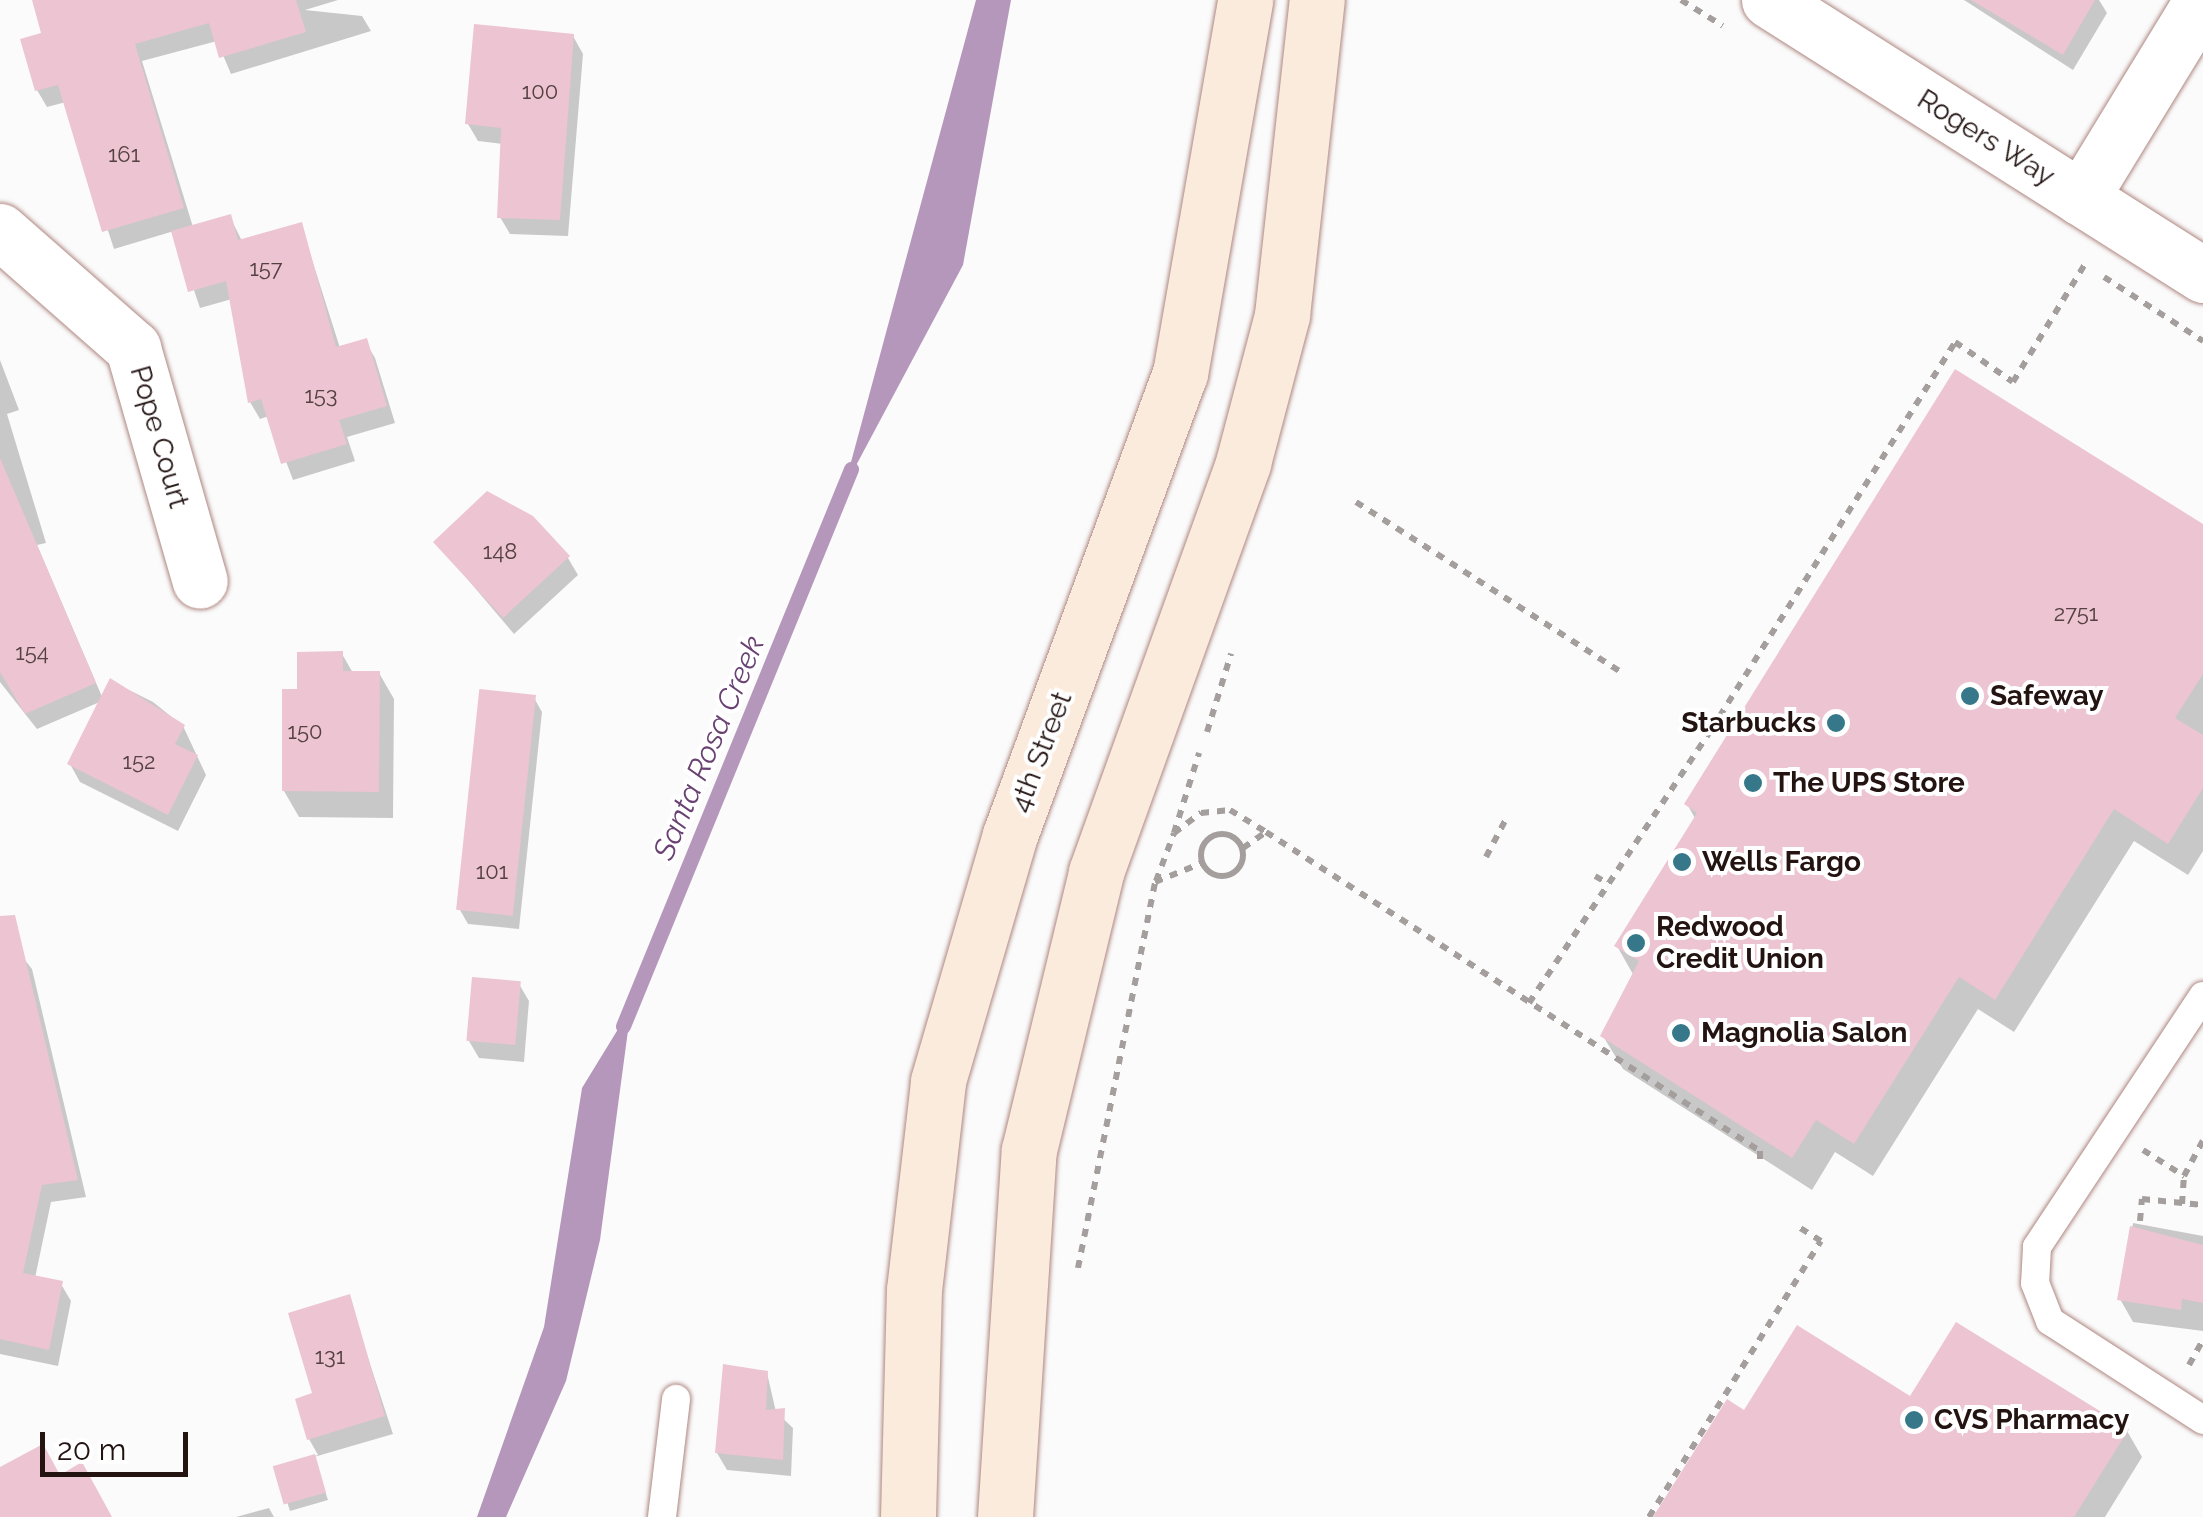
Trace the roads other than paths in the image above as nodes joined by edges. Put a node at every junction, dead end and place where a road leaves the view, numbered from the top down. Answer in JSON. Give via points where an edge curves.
{"nodes":[{"id":1,"x":1245,"y":0,"type":"edge"},
{"id":2,"x":1317,"y":0,"type":"edge"},
{"id":3,"x":1769,"y":0,"type":"edge"},
{"id":4,"x":2202,"y":0,"type":"edge"},
{"id":5,"x":2078,"y":223,"type":"junction"},
{"id":6,"x":0,"y":230,"type":"edge"},
{"id":7,"x":2203,"y":274,"type":"edge"},
{"id":8,"x":200,"y":582,"type":"dead end"},
{"id":9,"x":2203,"y":996,"type":"edge"},
{"id":10,"x":676,"y":1399,"type":"dead end"},
{"id":11,"x":2203,"y":1420,"type":"edge"},
{"id":12,"x":662,"y":1517,"type":"edge"},
{"id":13,"x":908,"y":1517,"type":"edge"},
{"id":14,"x":1005,"y":1517,"type":"edge"}],
"edges":[{"from":1,"to":13,"type":"main road","name":"4th Street","via":[[1180,374],[1010,835],[938,1081],[914,1290]]},
{"from":2,"to":14,"type":"main road","via":[[1282,314],[1242,463],[1096,872],[1030,1150]]},
{"from":3,"to":5,"type":"street","name":"Rogers Way"},
{"from":4,"to":5,"type":"street"},
{"from":5,"to":7,"type":"street","name":"Rogers Way"},
{"from":6,"to":8,"type":"street","name":"Pope Court","via":[[133,348]]},
{"from":9,"to":11,"type":"lane","via":[[2037,1247],[2035,1283],[2050,1321]]},
{"from":10,"to":12,"type":"lane"}]}
